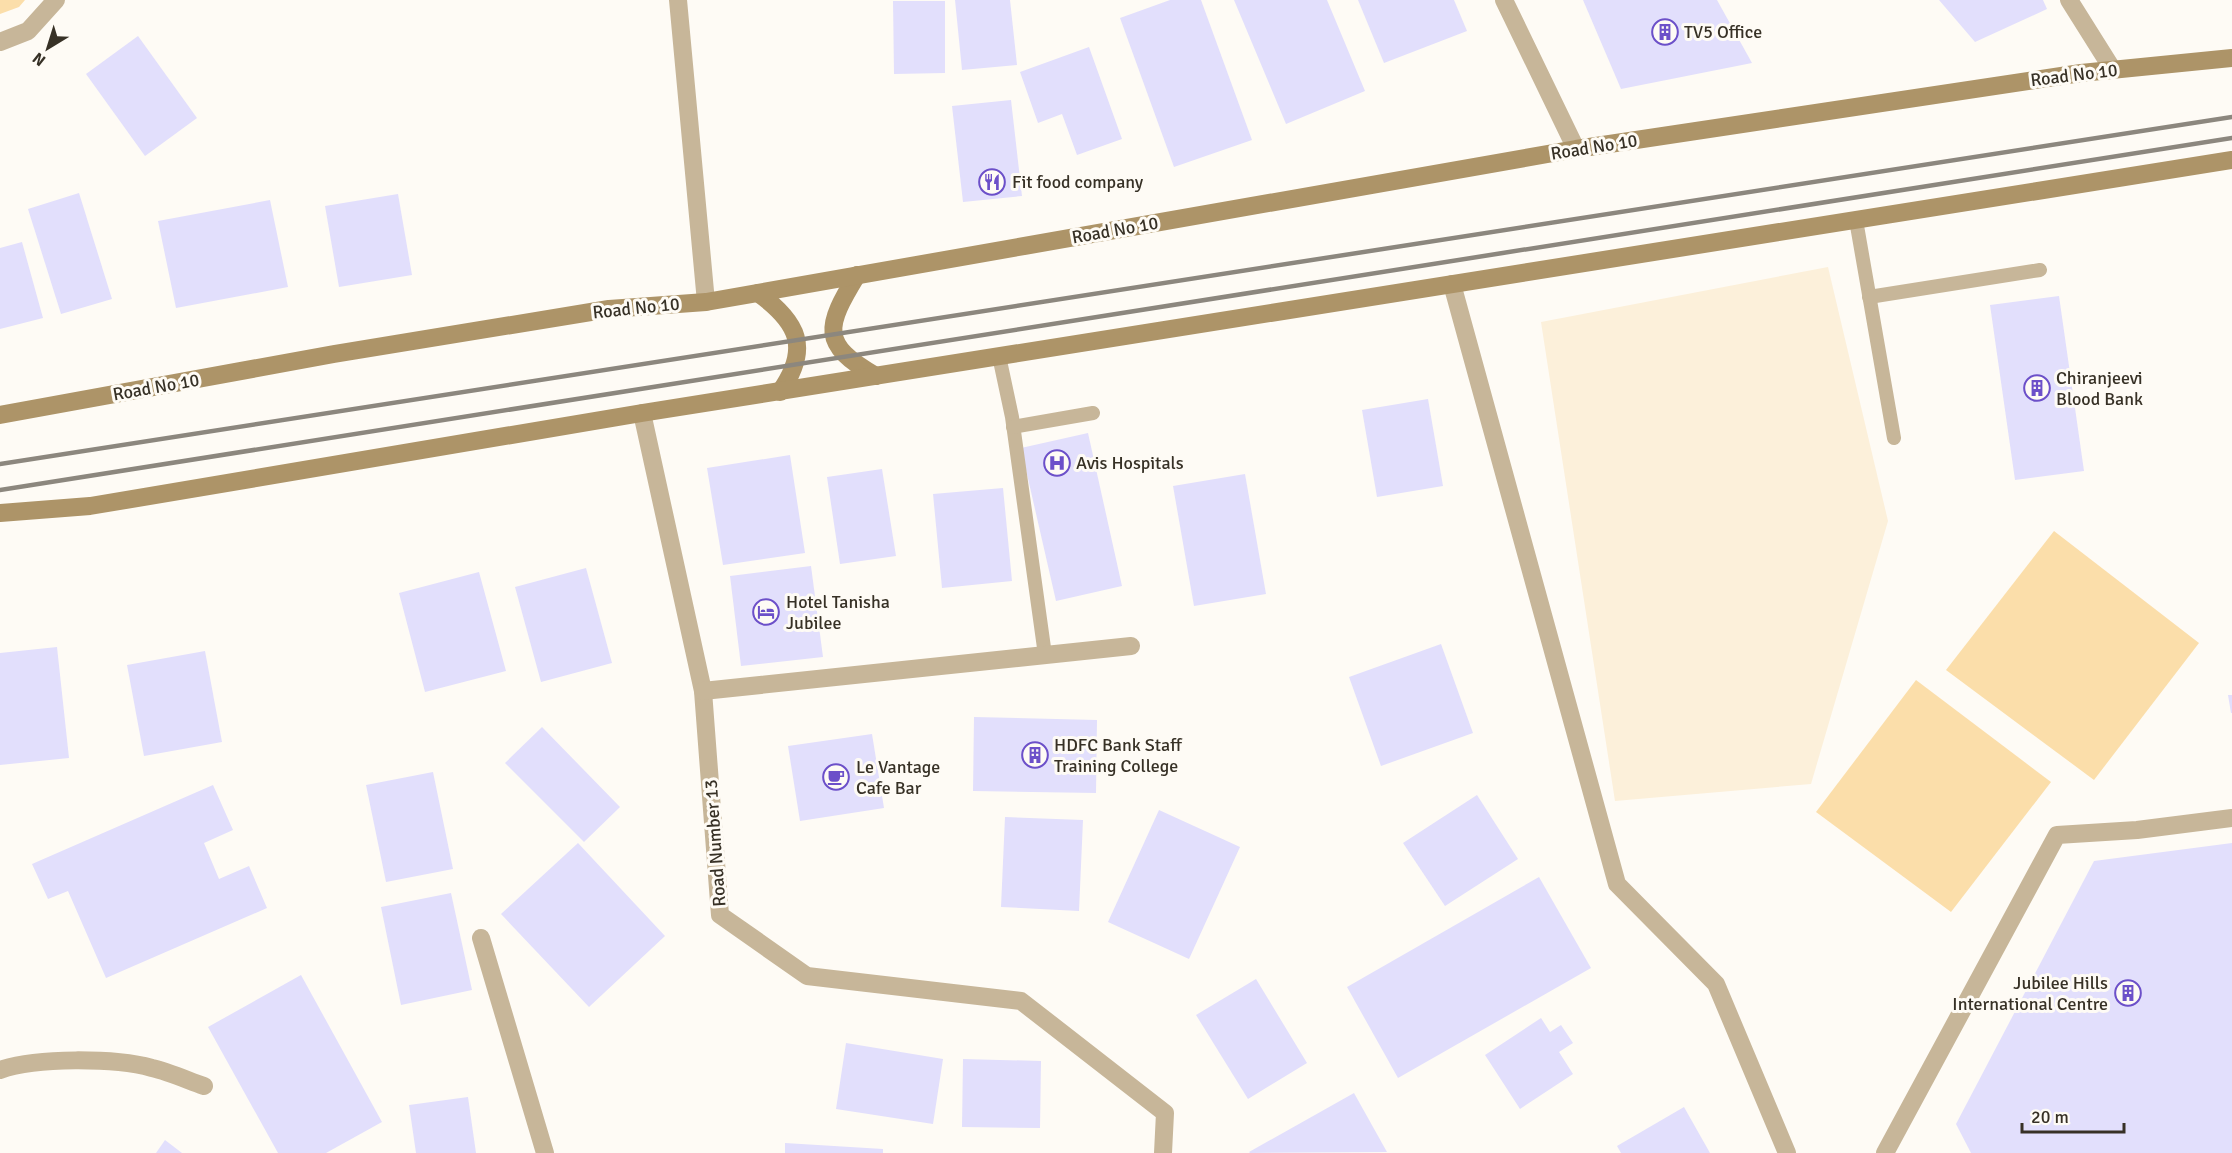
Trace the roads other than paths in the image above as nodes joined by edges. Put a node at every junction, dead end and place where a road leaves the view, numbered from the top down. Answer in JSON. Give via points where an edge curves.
{"nodes":[{"id":1,"x":56,"y":0,"type":"edge"},
{"id":2,"x":678,"y":0,"type":"edge"},
{"id":3,"x":1504,"y":0,"type":"edge"},
{"id":4,"x":2069,"y":0,"type":"edge"},
{"id":5,"x":0,"y":42,"type":"edge"},
{"id":6,"x":2232,"y":58,"type":"edge"},
{"id":7,"x":2113,"y":70,"type":"junction"},
{"id":8,"x":1576,"y":149,"type":"junction"},
{"id":9,"x":2232,"y":160,"type":"edge"},
{"id":10,"x":1856,"y":220,"type":"junction"},
{"id":11,"x":2040,"y":270,"type":"dead end"},
{"id":12,"x":857,"y":275,"type":"junction"},
{"id":13,"x":1452,"y":284,"type":"junction"},
{"id":14,"x":758,"y":293,"type":"junction"},
{"id":15,"x":1869,"y":297,"type":"junction"},
{"id":16,"x":706,"y":302,"type":"junction"},
{"id":17,"x":999,"y":356,"type":"junction"},
{"id":18,"x":876,"y":376,"type":"junction"},
{"id":19,"x":780,"y":392,"type":"junction"},
{"id":20,"x":642,"y":413,"type":"junction"},
{"id":21,"x":1093,"y":413,"type":"dead end"},
{"id":22,"x":0,"y":415,"type":"edge"},
{"id":23,"x":1013,"y":427,"type":"junction"},
{"id":24,"x":1894,"y":438,"type":"dead end"},
{"id":25,"x":0,"y":513,"type":"edge"},
{"id":26,"x":1131,"y":646,"type":"dead end"},
{"id":27,"x":1045,"y":655,"type":"junction"},
{"id":28,"x":703,"y":691,"type":"junction"},
{"id":29,"x":2232,"y":818,"type":"edge"},
{"id":30,"x":481,"y":938,"type":"dead end"},
{"id":31,"x":0,"y":1070,"type":"edge"},
{"id":32,"x":204,"y":1086,"type":"dead end"},
{"id":33,"x":545,"y":1153,"type":"edge"},
{"id":34,"x":1163,"y":1153,"type":"edge"},
{"id":35,"x":1787,"y":1153,"type":"edge"},
{"id":36,"x":1885,"y":1153,"type":"edge"}],
"edges":[{"from":1,"to":5,"type":"street","via":[[28,32]]},
{"from":2,"to":16,"type":"street"},
{"from":3,"to":8,"type":"street"},
{"from":4,"to":7,"type":"street"},
{"from":6,"to":7,"type":"main road","name":"Road No 10"},
{"from":7,"to":8,"type":"main road","name":"Road No 10"},
{"from":8,"to":12,"type":"main road","name":"Road No 10"},
{"from":9,"to":10,"type":"main road"},
{"from":10,"to":13,"type":"main road"},
{"from":10,"to":15,"type":"lane"},
{"from":11,"to":15,"type":"lane"},
{"from":12,"to":14,"type":"main road","name":"Road No 10"},
{"from":12,"to":18,"type":"main road","via":[[832,326],[841,351]]},
{"from":13,"to":17,"type":"main road"},
{"from":13,"to":35,"type":"street","via":[[1617,884],[1716,984]]},
{"from":14,"to":16,"type":"main road","name":"Road No 10"},
{"from":14,"to":19,"type":"main road","via":[[786,316],[798,352],[792,375]]},
{"from":15,"to":24,"type":"lane"},
{"from":16,"to":22,"type":"main road","name":"Road No 10","via":[[598,311]]},
{"from":17,"to":18,"type":"main road"},
{"from":17,"to":23,"type":"lane"},
{"from":18,"to":19,"type":"main road"},
{"from":19,"to":20,"type":"main road"},
{"from":20,"to":25,"type":"main road","via":[[90,506]]},
{"from":20,"to":28,"type":"street","name":"Road Number 13"},
{"from":21,"to":23,"type":"lane"},
{"from":23,"to":27,"type":"lane"},
{"from":26,"to":27,"type":"street"},
{"from":27,"to":28,"type":"street"},
{"from":28,"to":34,"type":"street","name":"Road Number 13","via":[[720,915],[807,976],[1021,1001],[1165,1113]]},
{"from":29,"to":36,"type":"street","via":[[2057,835]]},
{"from":30,"to":33,"type":"street"},
{"from":31,"to":32,"type":"street","via":[[57,1061],[106,1061],[151,1067]]}]}
